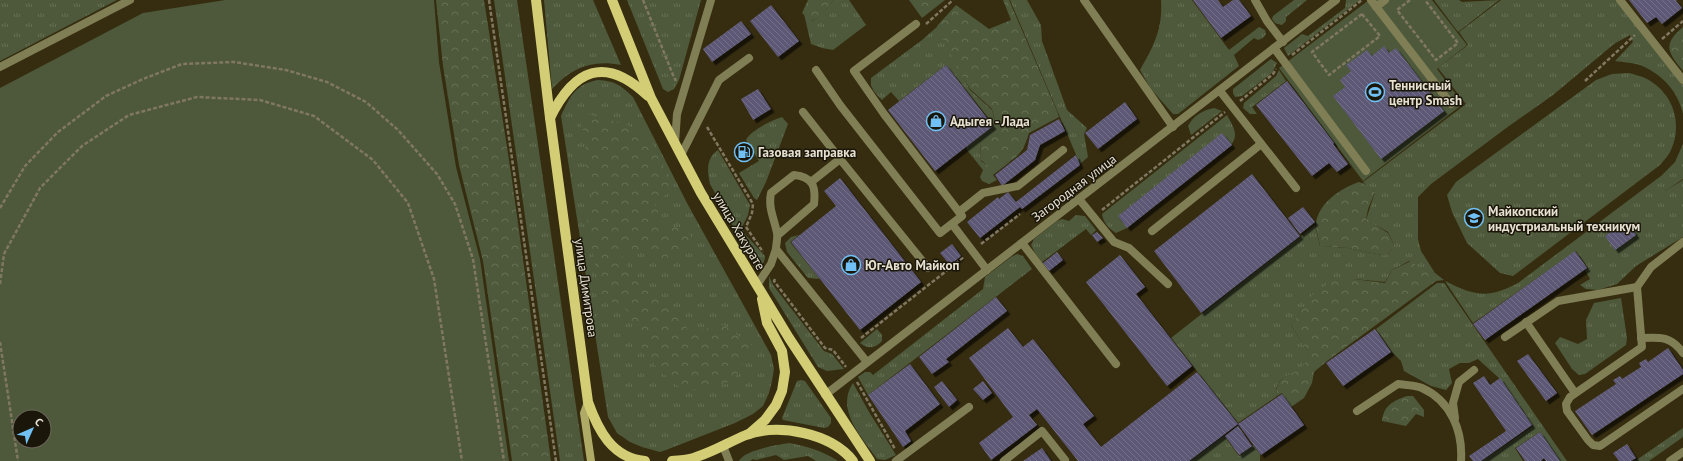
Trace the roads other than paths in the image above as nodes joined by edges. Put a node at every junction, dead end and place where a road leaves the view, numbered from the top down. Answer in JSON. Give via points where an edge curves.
{"nodes":[{"id":1,"x":130,"y":0,"type":"edge"},
{"id":2,"x":536,"y":0,"type":"edge"},
{"id":3,"x":612,"y":0,"type":"edge"},
{"id":4,"x":711,"y":0,"type":"edge"},
{"id":5,"x":1084,"y":0,"type":"edge"},
{"id":6,"x":1255,"y":0,"type":"edge"},
{"id":7,"x":1336,"y":0,"type":"edge"},
{"id":8,"x":1371,"y":0,"type":"edge"},
{"id":9,"x":1385,"y":0,"type":"edge"},
{"id":10,"x":1620,"y":0,"type":"edge"},
{"id":11,"x":1376,"y":7,"type":"junction"},
{"id":12,"x":916,"y":24,"type":"road end"},
{"id":13,"x":1283,"y":42,"type":"junction"},
{"id":14,"x":1274,"y":48,"type":"junction"},
{"id":15,"x":749,"y":58,"type":"dead end"},
{"id":16,"x":0,"y":67,"type":"edge"},
{"id":17,"x":816,"y":70,"type":"dead end"},
{"id":18,"x":1683,"y":80,"type":"edge"},
{"id":19,"x":1220,"y":91,"type":"junction"},
{"id":20,"x":651,"y":98,"type":"junction"},
{"id":21,"x":1451,"y":104,"type":"dead end"},
{"id":22,"x":804,"y":112,"type":"dead end"},
{"id":23,"x":550,"y":118,"type":"junction"},
{"id":24,"x":1173,"y":127,"type":"junction"},
{"id":25,"x":674,"y":143,"type":"junction"},
{"id":26,"x":1261,"y":144,"type":"junction"},
{"id":27,"x":1063,"y":150,"type":"dead end"},
{"id":28,"x":681,"y":155,"type":"junction"},
{"id":29,"x":840,"y":159,"type":"junction"},
{"id":30,"x":1366,"y":171,"type":"dead end"},
{"id":31,"x":811,"y":182,"type":"junction"},
{"id":32,"x":1296,"y":188,"type":"dead end"},
{"id":33,"x":1079,"y":199,"type":"junction"},
{"id":34,"x":959,"y":212,"type":"junction"},
{"id":35,"x":952,"y":224,"type":"junction"},
{"id":36,"x":1152,"y":231,"type":"dead end"},
{"id":37,"x":778,"y":234,"type":"junction"},
{"id":38,"x":1683,"y":242,"type":"edge"},
{"id":39,"x":1022,"y":243,"type":"junction"},
{"id":40,"x":776,"y":249,"type":"junction"},
{"id":41,"x":928,"y":268,"type":"dead end"},
{"id":42,"x":987,"y":270,"type":"junction"},
{"id":43,"x":1168,"y":284,"type":"dead end"},
{"id":44,"x":1637,"y":287,"type":"junction"},
{"id":45,"x":759,"y":288,"type":"junction"},
{"id":46,"x":1526,"y":322,"type":"junction"},
{"id":47,"x":1505,"y":337,"type":"dead end"},
{"id":48,"x":1641,"y":338,"type":"junction"},
{"id":49,"x":1683,"y":353,"type":"edge"},
{"id":50,"x":867,"y":362,"type":"junction"},
{"id":51,"x":1116,"y":364,"type":"dead end"},
{"id":52,"x":1474,"y":370,"type":"dead end"},
{"id":53,"x":1683,"y":389,"type":"edge"},
{"id":54,"x":1575,"y":393,"type":"junction"},
{"id":55,"x":825,"y":394,"type":"junction"},
{"id":56,"x":588,"y":402,"type":"junction"},
{"id":57,"x":969,"y":407,"type":"dead end"},
{"id":58,"x":1357,"y":411,"type":"dead end"},
{"id":59,"x":1456,"y":421,"type":"junction"},
{"id":60,"x":748,"y":435,"type":"junction"},
{"id":61,"x":723,"y":446,"type":"junction"},
{"id":62,"x":1683,"y":452,"type":"edge"},
{"id":63,"x":692,"y":459,"type":"edge"},
{"id":64,"x":898,"y":459,"type":"edge"},
{"id":65,"x":1065,"y":460,"type":"edge"},
{"id":66,"x":591,"y":461,"type":"edge"},
{"id":67,"x":645,"y":461,"type":"edge"},
{"id":68,"x":672,"y":461,"type":"edge"},
{"id":69,"x":729,"y":461,"type":"edge"},
{"id":70,"x":853,"y":461,"type":"edge"},
{"id":71,"x":870,"y":461,"type":"edge"},
{"id":72,"x":1004,"y":461,"type":"edge"},
{"id":73,"x":1461,"y":461,"type":"edge"},
{"id":74,"x":1670,"y":461,"type":"edge"}],
"edges":[{"from":1,"to":16,"type":"street"},
{"from":2,"to":23,"type":"main road","name":"улица Димитрова"},
{"from":3,"to":20,"type":"main road","name":"улица Хакурате"},
{"from":4,"to":25,"type":"street","via":[[677,114]]},
{"from":5,"to":24,"type":"street"},
{"from":6,"to":13,"type":"street"},
{"from":7,"to":13,"type":"street","name":"Загородная улица"},
{"from":8,"to":11,"type":"street"},
{"from":9,"to":11,"type":"street"},
{"from":10,"to":18,"type":"street"},
{"from":11,"to":21,"type":"street"},
{"from":12,"to":34,"type":"street","via":[[854,71]]},
{"from":13,"to":14,"type":"street","name":"Загородная улица"},
{"from":14,"to":19,"type":"street","name":"Загородная улица"},
{"from":14,"to":30,"type":"street"},
{"from":15,"to":28,"type":"street","via":[[719,80]]},
{"from":17,"to":35,"type":"street","via":[[840,105],[940,233]]},
{"from":19,"to":24,"type":"street","name":"Загородная улица"},
{"from":19,"to":26,"type":"street"},
{"from":20,"to":23,"type":"main road","via":[[635,83],[621,76],[606,72],[590,73],[569,87]]},
{"from":20,"to":25,"type":"main road","name":"улица Хакурате"},
{"from":22,"to":29,"type":"street"},
{"from":23,"to":56,"type":"main road","name":"улица Димитрова"},
{"from":24,"to":33,"type":"street","name":"Загородная улица"},
{"from":25,"to":28,"type":"main road","name":"улица Хакурате"},
{"from":26,"to":32,"type":"street"},
{"from":26,"to":36,"type":"street"},
{"from":27,"to":34,"type":"street","via":[[1018,186],[983,193]]},
{"from":28,"to":45,"type":"main road","name":"улица Хакурате"},
{"from":29,"to":31,"type":"street"},
{"from":29,"to":41,"type":"street"},
{"from":31,"to":37,"type":"street","via":[[815,193],[814,204]]},
{"from":31,"to":37,"type":"street","via":[[804,176],[794,175],[771,193],[771,214]]},
{"from":33,"to":39,"type":"street","name":"Загородная улица"},
{"from":33,"to":43,"type":"street","via":[[1114,242],[1129,248]]},
{"from":34,"to":35,"type":"street","via":[[962,216]]},
{"from":35,"to":42,"type":"street"},
{"from":37,"to":40,"type":"street"},
{"from":38,"to":44,"type":"street","via":[[1651,267]]},
{"from":39,"to":42,"type":"street","name":"Загородная улица"},
{"from":39,"to":51,"type":"street"},
{"from":40,"to":45,"type":"street"},
{"from":40,"to":50,"type":"street"},
{"from":42,"to":50,"type":"street","name":"Загородная улица"},
{"from":44,"to":46,"type":"street","via":[[1558,300]]},
{"from":44,"to":48,"type":"street"},
{"from":45,"to":55,"type":"main road","name":"улица Хакурате"},
{"from":45,"to":60,"type":"main road","via":[[767,323],[782,351],[785,372],[776,406]]},
{"from":46,"to":47,"type":"street"},
{"from":46,"to":54,"type":"street"},
{"from":48,"to":49,"type":"street","via":[[1661,337],[1671,341]]},
{"from":48,"to":54,"type":"street","via":[[1642,347]]},
{"from":50,"to":55,"type":"street","name":"Загородная улица"},
{"from":52,"to":59,"type":"street","via":[[1459,382],[1453,403]]},
{"from":53,"to":54,"type":"street","via":[[1600,446],[1593,445],[1588,440],[1567,411],[1566,404]]},
{"from":55,"to":71,"type":"main road","name":"улица Хакурате"},
{"from":56,"to":66,"type":"main road","name":"улица Димитрова","via":[[584,413]]},
{"from":56,"to":67,"type":"main road","via":[[595,423],[613,447],[624,455]]},
{"from":57,"to":64,"type":"street"},
{"from":58,"to":59,"type":"street","via":[[1398,384],[1422,388],[1443,401]]},
{"from":59,"to":73,"type":"street"},
{"from":60,"to":61,"type":"main road"},
{"from":60,"to":70,"type":"main road","via":[[771,431],[811,434],[838,447]]},
{"from":61,"to":63,"type":"main road"},
{"from":61,"to":69,"type":"street"},
{"from":62,"to":74,"type":"street"},
{"from":63,"to":68,"type":"main road"},
{"from":65,"to":72,"type":"street","via":[[1042,431]]}]}
